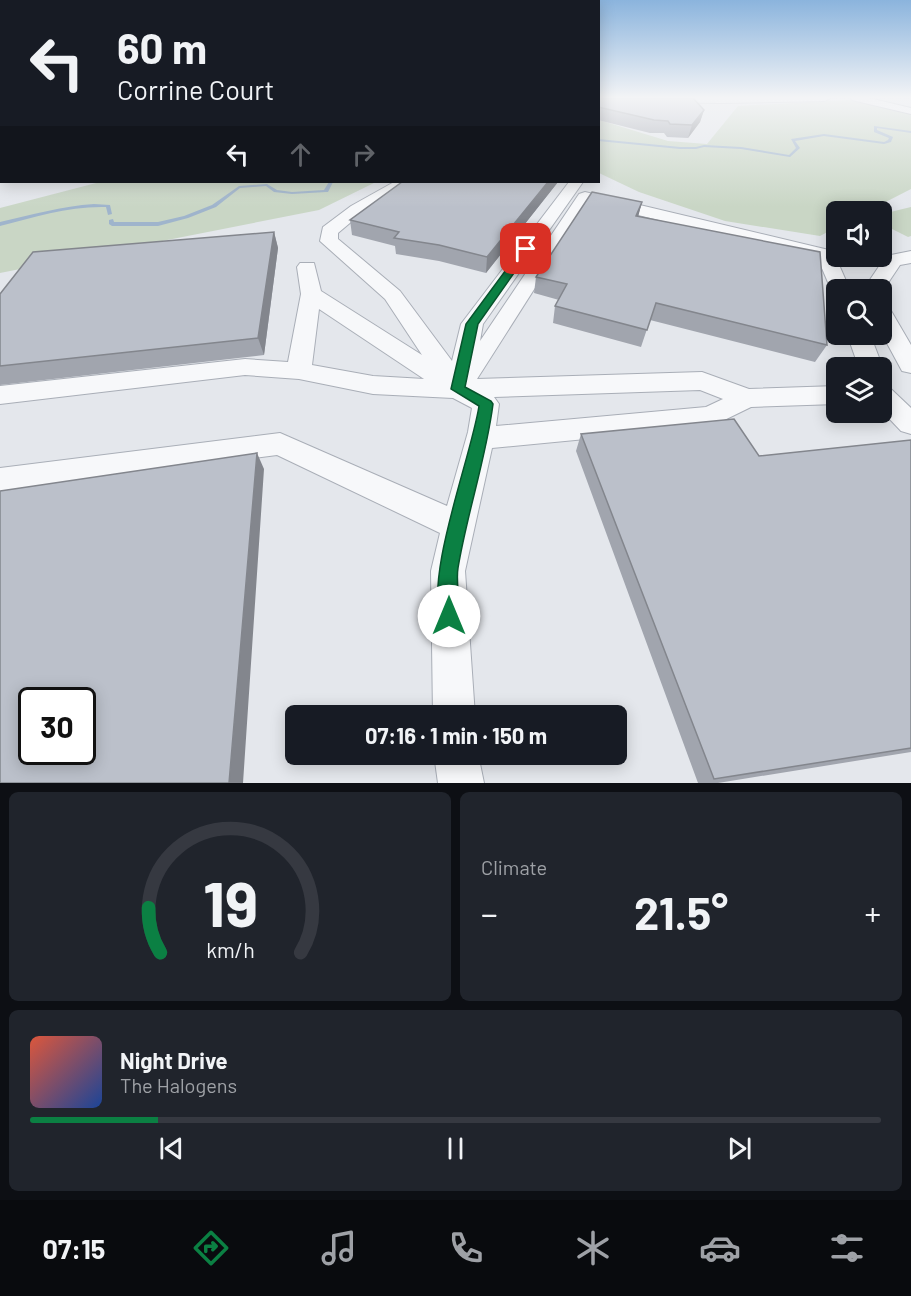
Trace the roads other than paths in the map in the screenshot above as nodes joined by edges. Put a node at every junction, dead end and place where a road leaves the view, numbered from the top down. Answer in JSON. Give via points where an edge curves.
{"nodes":[{"id":1,"x":402,"y":183,"type":"edge"},
{"id":2,"x":575,"y":183,"type":"edge"},
{"id":3,"x":911,"y":256,"type":"edge"},
{"id":4,"x":307,"y":267,"type":"dead end"},
{"id":5,"x":836,"y":279,"type":"edge"},
{"id":6,"x":880,"y":279,"type":"edge"},
{"id":7,"x":311,"y":294,"type":"junction"},
{"id":8,"x":892,"y":332,"type":"edge"},
{"id":9,"x":911,"y":365,"type":"edge"},
{"id":10,"x":299,"y":371,"type":"junction"},
{"id":11,"x":458,"y":389,"type":"junction"},
{"id":12,"x":0,"y":395,"type":"edge"},
{"id":13,"x":826,"y":395,"type":"edge"},
{"id":14,"x":747,"y":398,"type":"junction"},
{"id":15,"x":892,"y":405,"type":"edge"},
{"id":16,"x":911,"y":424,"type":"edge"},
{"id":17,"x":480,"y":438,"type":"junction"},
{"id":18,"x":0,"y":480,"type":"edge"},
{"id":19,"x":458,"y":526,"type":"junction"},
{"id":20,"x":453,"y":705,"type":"edge"},
{"id":21,"x":458,"y":765,"type":"edge"},
{"id":22,"x":461,"y":783,"type":"edge"}],
"edges":[{"from":1,"to":11,"type":"street","via":[[357,209],[329,231],[329,241],[393,295]]},
{"from":2,"to":11,"type":"street","via":[[472,324]]},
{"from":3,"to":6,"type":"street","via":[[893,260]]},
{"from":4,"to":7,"type":"street"},
{"from":5,"to":11,"type":"street","via":[[826,255],[585,197]]},
{"from":7,"to":10,"type":"street"},
{"from":7,"to":11,"type":"street"},
{"from":8,"to":9,"type":"street"},
{"from":10,"to":11,"type":"street","via":[[373,385]]},
{"from":10,"to":12,"type":"street","via":[[245,367]]},
{"from":11,"to":14,"type":"street","via":[[702,381]]},
{"from":11,"to":17,"type":"street","via":[[486,404]]},
{"from":13,"to":14,"type":"street"},
{"from":14,"to":17,"type":"street","via":[[710,417]]},
{"from":15,"to":16,"type":"street"},
{"from":17,"to":19,"type":"street"},
{"from":18,"to":19,"type":"street","via":[[280,444]]},
{"from":19,"to":20,"type":"street","via":[[448,571]]},
{"from":21,"to":22,"type":"street"}]}
